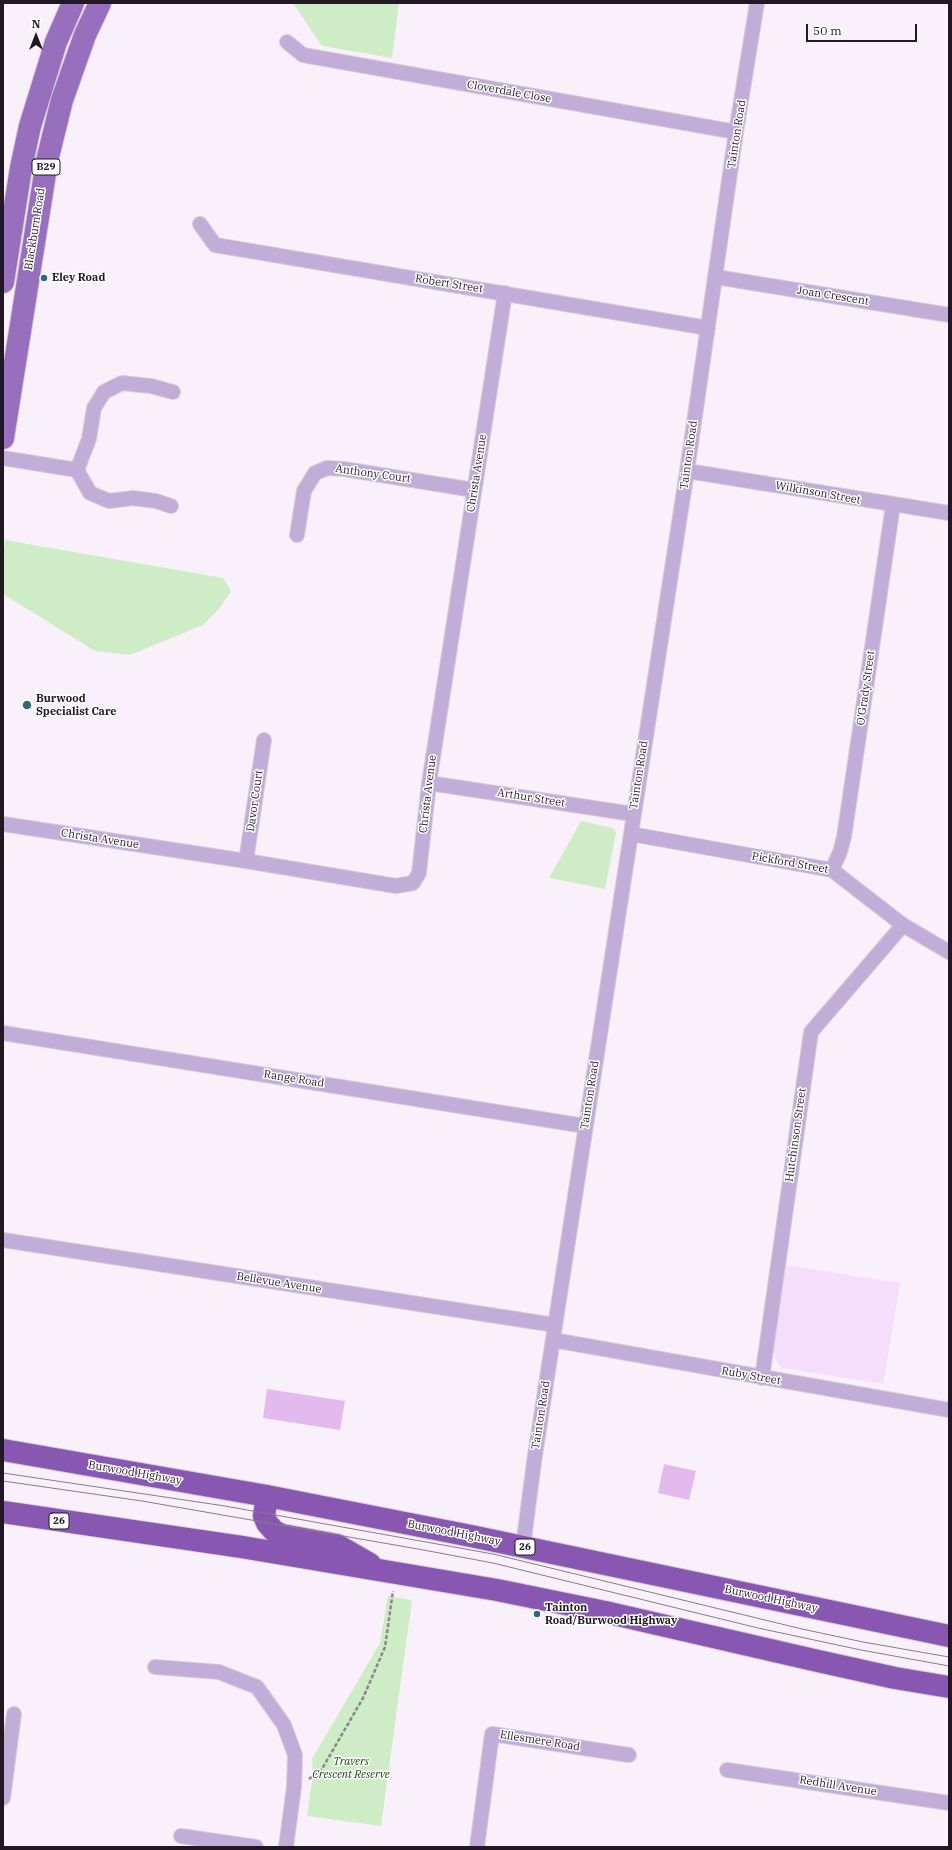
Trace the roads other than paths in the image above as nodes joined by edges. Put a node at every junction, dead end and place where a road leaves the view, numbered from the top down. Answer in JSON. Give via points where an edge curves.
{"nodes":[{"id":1,"x":73,"y":3,"type":"edge"},
{"id":2,"x":100,"y":3,"type":"edge"},
{"id":3,"x":757,"y":3,"type":"edge"},
{"id":4,"x":287,"y":42,"type":"dead end"},
{"id":5,"x":736,"y":132,"type":"junction"},
{"id":6,"x":200,"y":224,"type":"dead end"},
{"id":7,"x":716,"y":277,"type":"junction"},
{"id":8,"x":3,"y":282,"type":"edge"},
{"id":9,"x":504,"y":293,"type":"junction"},
{"id":10,"x":949,"y":315,"type":"edge"},
{"id":11,"x":708,"y":328,"type":"junction"},
{"id":12,"x":11,"y":337,"type":"edge"},
{"id":13,"x":173,"y":392,"type":"dead end"},
{"id":14,"x":3,"y":438,"type":"edge"},
{"id":15,"x":3,"y":458,"type":"edge"},
{"id":16,"x":77,"y":470,"type":"junction"},
{"id":17,"x":687,"y":471,"type":"junction"},
{"id":18,"x":474,"y":490,"type":"junction"},
{"id":19,"x":893,"y":505,"type":"junction"},
{"id":20,"x":171,"y":506,"type":"dead end"},
{"id":21,"x":949,"y":514,"type":"edge"},
{"id":22,"x":297,"y":535,"type":"dead end"},
{"id":23,"x":264,"y":740,"type":"dead end"},
{"id":24,"x":429,"y":783,"type":"junction"},
{"id":25,"x":633,"y":814,"type":"junction"},
{"id":26,"x":3,"y":824,"type":"edge"},
{"id":27,"x":631,"y":834,"type":"junction"},
{"id":28,"x":246,"y":861,"type":"junction"},
{"id":29,"x":832,"y":870,"type":"junction"},
{"id":30,"x":903,"y":925,"type":"junction"},
{"id":31,"x":949,"y":952,"type":"edge"},
{"id":32,"x":3,"y":1033,"type":"edge"},
{"id":33,"x":585,"y":1126,"type":"junction"},
{"id":34,"x":3,"y":1240,"type":"edge"},
{"id":35,"x":555,"y":1325,"type":"junction"},
{"id":36,"x":553,"y":1340,"type":"junction"},
{"id":37,"x":762,"y":1378,"type":"junction"},
{"id":38,"x":949,"y":1410,"type":"edge"},
{"id":39,"x":3,"y":1450,"type":"edge"},
{"id":40,"x":267,"y":1496,"type":"junction"},
{"id":41,"x":3,"y":1512,"type":"edge"},
{"id":42,"x":523,"y":1547,"type":"junction"},
{"id":43,"x":388,"y":1579,"type":"junction"},
{"id":44,"x":949,"y":1636,"type":"edge"},
{"id":45,"x":155,"y":1667,"type":"dead end"},
{"id":46,"x":949,"y":1687,"type":"edge"},
{"id":47,"x":14,"y":1714,"type":"dead end"},
{"id":48,"x":629,"y":1755,"type":"dead end"},
{"id":49,"x":727,"y":1770,"type":"dead end"},
{"id":50,"x":3,"y":1798,"type":"edge"},
{"id":51,"x":949,"y":1803,"type":"edge"},
{"id":52,"x":181,"y":1836,"type":"dead end"},
{"id":53,"x":256,"y":1847,"type":"edge"},
{"id":54,"x":286,"y":1847,"type":"edge"},
{"id":55,"x":477,"y":1847,"type":"edge"}],
"edges":[{"from":1,"to":8,"type":"main road","name":"Blackburn Road","number":"B29","via":[[54,49],[30,126]]},
{"from":2,"to":12,"type":"main road","name":"Blackburn Road","number":"B29","via":[[85,35],[62,100]]},
{"from":3,"to":5,"type":"street","name":"Tainton Road"},
{"from":4,"to":5,"type":"street","name":"Cloverdale Close","via":[[302,55]]},
{"from":5,"to":7,"type":"street","name":"Tainton Road"},
{"from":6,"to":9,"type":"street","name":"Robert Street","via":[[215,245]]},
{"from":7,"to":10,"type":"street","name":"Joan Crescent"},
{"from":7,"to":11,"type":"street","name":"Tainton Road"},
{"from":9,"to":11,"type":"street","name":"Robert Street"},
{"from":9,"to":18,"type":"street","name":"Christa Avenue"},
{"from":11,"to":17,"type":"street","name":"Tainton Road"},
{"from":12,"to":14,"type":"main road","name":"Blackburn Road","number":"B29"},
{"from":13,"to":16,"type":"street","via":[[151,386],[122,383],[104,392],[94,408],[89,439]]},
{"from":15,"to":16,"type":"street"},
{"from":16,"to":20,"type":"street","via":[[90,493],[109,501],[133,498]]},
{"from":17,"to":19,"type":"street","name":"Wilkinson Street"},
{"from":17,"to":25,"type":"street","name":"Tainton Road"},
{"from":18,"to":22,"type":"street","name":"Anthony Court","via":[[327,468],[315,473],[304,491]]},
{"from":18,"to":24,"type":"street","name":"Christa Avenue"},
{"from":19,"to":21,"type":"street","name":"Wilkinson Street"},
{"from":19,"to":29,"type":"street","name":"O'Grady Street","via":[[844,837]]},
{"from":23,"to":28,"type":"street","name":"Davor Court"},
{"from":24,"to":25,"type":"street","name":"Arthur Street"},
{"from":24,"to":28,"type":"street","name":"Christa Avenue","via":[[419,873],[412,883],[396,886]]},
{"from":25,"to":27,"type":"street","name":"Tainton Road"},
{"from":26,"to":28,"type":"street","name":"Christa Avenue"},
{"from":27,"to":29,"type":"street","name":"Pickford Street"},
{"from":27,"to":33,"type":"street","name":"Tainton Road"},
{"from":29,"to":30,"type":"street","name":"Pickford Street"},
{"from":30,"to":31,"type":"street","name":"Pickford Street"},
{"from":30,"to":37,"type":"street","name":"Hutchinson Street","via":[[811,1032]]},
{"from":32,"to":33,"type":"street","name":"Range Road"},
{"from":33,"to":35,"type":"street","name":"Tainton Road"},
{"from":34,"to":35,"type":"street","name":"Bellevue Avenue"},
{"from":35,"to":36,"type":"street","name":"Tainton Road"},
{"from":36,"to":37,"type":"street","name":"Ruby Street"},
{"from":36,"to":42,"type":"street","name":"Tainton Road"},
{"from":37,"to":38,"type":"street","name":"Ruby Street"},
{"from":39,"to":40,"type":"highway","name":"Burwood Highway","number":"26"},
{"from":40,"to":42,"type":"highway","name":"Burwood Highway","number":"26"},
{"from":40,"to":43,"type":"highway","via":[[264,1516],[274,1531],[282,1535],[337,1545]]},
{"from":41,"to":43,"type":"highway","number":"26","via":[[242,1547]]},
{"from":42,"to":44,"type":"highway","name":"Burwood Highway","number":"26"},
{"from":43,"to":46,"type":"highway","number":"26","via":[[546,1599],[825,1663]]},
{"from":45,"to":54,"type":"street","via":[[219,1672],[258,1687],[284,1725],[296,1755]]},
{"from":47,"to":50,"type":"street"},
{"from":48,"to":55,"type":"street","name":"Ellesmere Road","via":[[492,1734]]},
{"from":49,"to":51,"type":"street","name":"Redhill Avenue"},
{"from":52,"to":53,"type":"street"}]}
